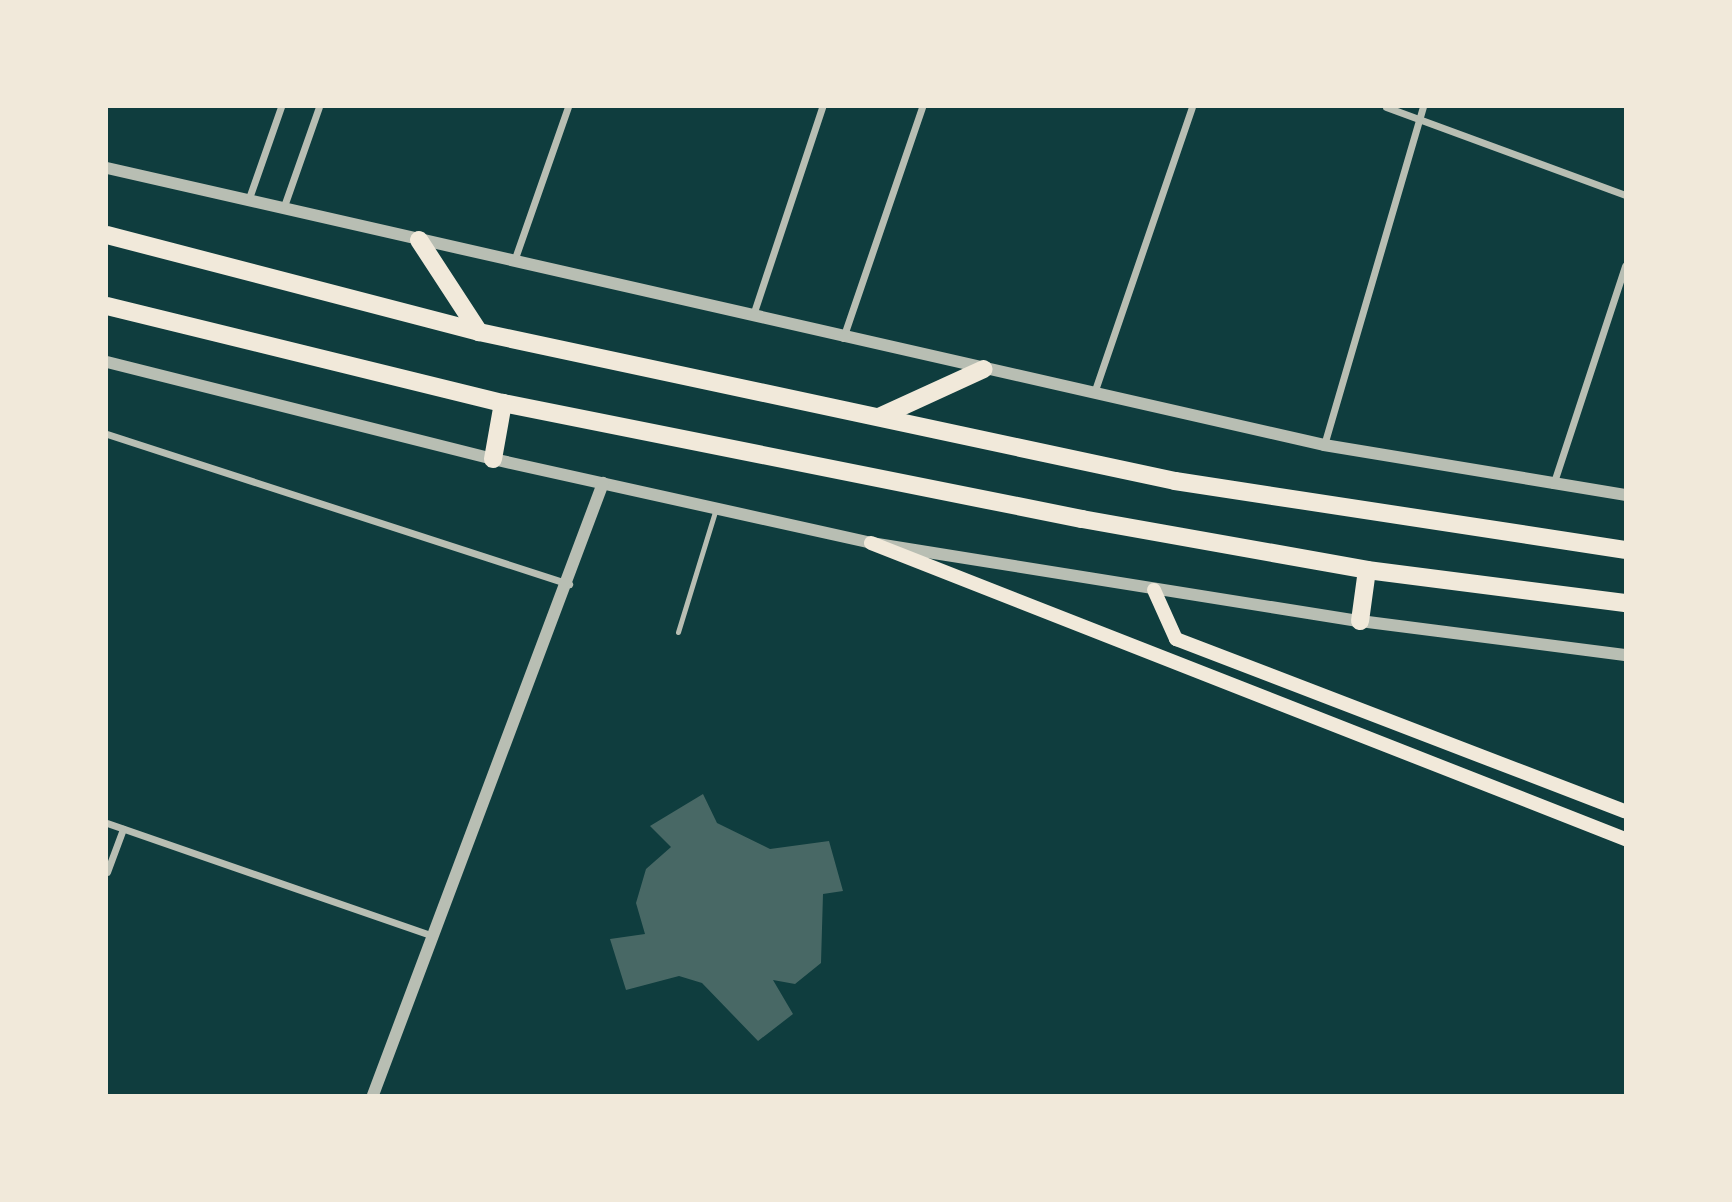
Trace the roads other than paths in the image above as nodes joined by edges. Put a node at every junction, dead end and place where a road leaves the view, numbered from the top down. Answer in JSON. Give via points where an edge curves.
{"nodes":[{"id":1,"x":281,"y":107,"type":"edge"},
{"id":2,"x":319,"y":107,"type":"edge"},
{"id":3,"x":568,"y":107,"type":"edge"},
{"id":4,"x":822,"y":107,"type":"edge"},
{"id":5,"x":922,"y":107,"type":"edge"},
{"id":6,"x":1192,"y":107,"type":"edge"},
{"id":7,"x":1386,"y":107,"type":"edge"},
{"id":8,"x":1423,"y":107,"type":"edge"},
{"id":9,"x":1419,"y":118,"type":"junction"},
{"id":10,"x":107,"y":168,"type":"edge"},
{"id":11,"x":1625,"y":195,"type":"edge"},
{"id":12,"x":248,"y":201,"type":"junction"},
{"id":13,"x":283,"y":209,"type":"junction"},
{"id":14,"x":107,"y":235,"type":"edge"},
{"id":15,"x":419,"y":240,"type":"junction"},
{"id":16,"x":514,"y":262,"type":"junction"},
{"id":17,"x":1625,"y":266,"type":"edge"},
{"id":18,"x":107,"y":306,"type":"edge"},
{"id":19,"x":752,"y":317,"type":"junction"},
{"id":20,"x":480,"y":331,"type":"junction"},
{"id":21,"x":843,"y":338,"type":"junction"},
{"id":22,"x":107,"y":362,"type":"edge"},
{"id":23,"x":984,"y":369,"type":"junction"},
{"id":24,"x":1094,"y":393,"type":"junction"},
{"id":25,"x":503,"y":403,"type":"junction"},
{"id":26,"x":879,"y":417,"type":"junction"},
{"id":27,"x":107,"y":434,"type":"edge"},
{"id":28,"x":1324,"y":444,"type":"junction"},
{"id":29,"x":493,"y":460,"type":"junction"},
{"id":30,"x":603,"y":483,"type":"junction"},
{"id":31,"x":1553,"y":486,"type":"junction"},
{"id":32,"x":1625,"y":495,"type":"edge"},
{"id":33,"x":715,"y":512,"type":"junction"},
{"id":34,"x":871,"y":543,"type":"junction"},
{"id":35,"x":1625,"y":550,"type":"edge"},
{"id":36,"x":1367,"y":570,"type":"junction"},
{"id":37,"x":570,"y":584,"type":"junction"},
{"id":38,"x":1154,"y":590,"type":"junction"},
{"id":39,"x":1625,"y":603,"type":"edge"},
{"id":40,"x":1360,"y":621,"type":"junction"},
{"id":41,"x":678,"y":632,"type":"dead end"},
{"id":42,"x":1625,"y":654,"type":"edge"},
{"id":43,"x":1625,"y":811,"type":"edge"},
{"id":44,"x":107,"y":823,"type":"edge"},
{"id":45,"x":123,"y":829,"type":"junction"},
{"id":46,"x":1625,"y":839,"type":"edge"},
{"id":47,"x":107,"y":872,"type":"edge"},
{"id":48,"x":431,"y":934,"type":"junction"},
{"id":49,"x":373,"y":1095,"type":"edge"}],
"edges":[{"from":1,"to":12,"type":"street"},
{"from":2,"to":13,"type":"street"},
{"from":3,"to":16,"type":"street"},
{"from":4,"to":19,"type":"street"},
{"from":5,"to":21,"type":"street"},
{"from":6,"to":24,"type":"street"},
{"from":7,"to":9,"type":"street"},
{"from":8,"to":9,"type":"street"},
{"from":9,"to":11,"type":"street"},
{"from":9,"to":28,"type":"street"},
{"from":10,"to":12,"type":"street"},
{"from":12,"to":13,"type":"street"},
{"from":13,"to":15,"type":"street"},
{"from":14,"to":20,"type":"main road"},
{"from":15,"to":16,"type":"street"},
{"from":15,"to":20,"type":"main road"},
{"from":16,"to":19,"type":"street"},
{"from":17,"to":31,"type":"street"},
{"from":18,"to":25,"type":"main road"},
{"from":19,"to":21,"type":"street"},
{"from":20,"to":26,"type":"main road"},
{"from":21,"to":23,"type":"street"},
{"from":22,"to":29,"type":"street"},
{"from":23,"to":24,"type":"street"},
{"from":23,"to":26,"type":"main road"},
{"from":24,"to":28,"type":"street"},
{"from":25,"to":29,"type":"main road"},
{"from":25,"to":36,"type":"main road"},
{"from":26,"to":35,"type":"main road","via":[[1175,481]]},
{"from":27,"to":37,"type":"street"},
{"from":28,"to":31,"type":"street"},
{"from":29,"to":30,"type":"street"},
{"from":30,"to":33,"type":"street"},
{"from":30,"to":37,"type":"street"},
{"from":31,"to":32,"type":"street"},
{"from":33,"to":34,"type":"street"},
{"from":33,"to":41,"type":"lane"},
{"from":34,"to":38,"type":"street"},
{"from":34,"to":46,"type":"main road"},
{"from":36,"to":39,"type":"main road"},
{"from":36,"to":40,"type":"main road"},
{"from":37,"to":48,"type":"street"},
{"from":38,"to":40,"type":"street"},
{"from":38,"to":43,"type":"main road","via":[[1176,639]]},
{"from":40,"to":42,"type":"street"},
{"from":44,"to":45,"type":"street"},
{"from":45,"to":47,"type":"street"},
{"from":45,"to":48,"type":"street"},
{"from":48,"to":49,"type":"street"}]}
